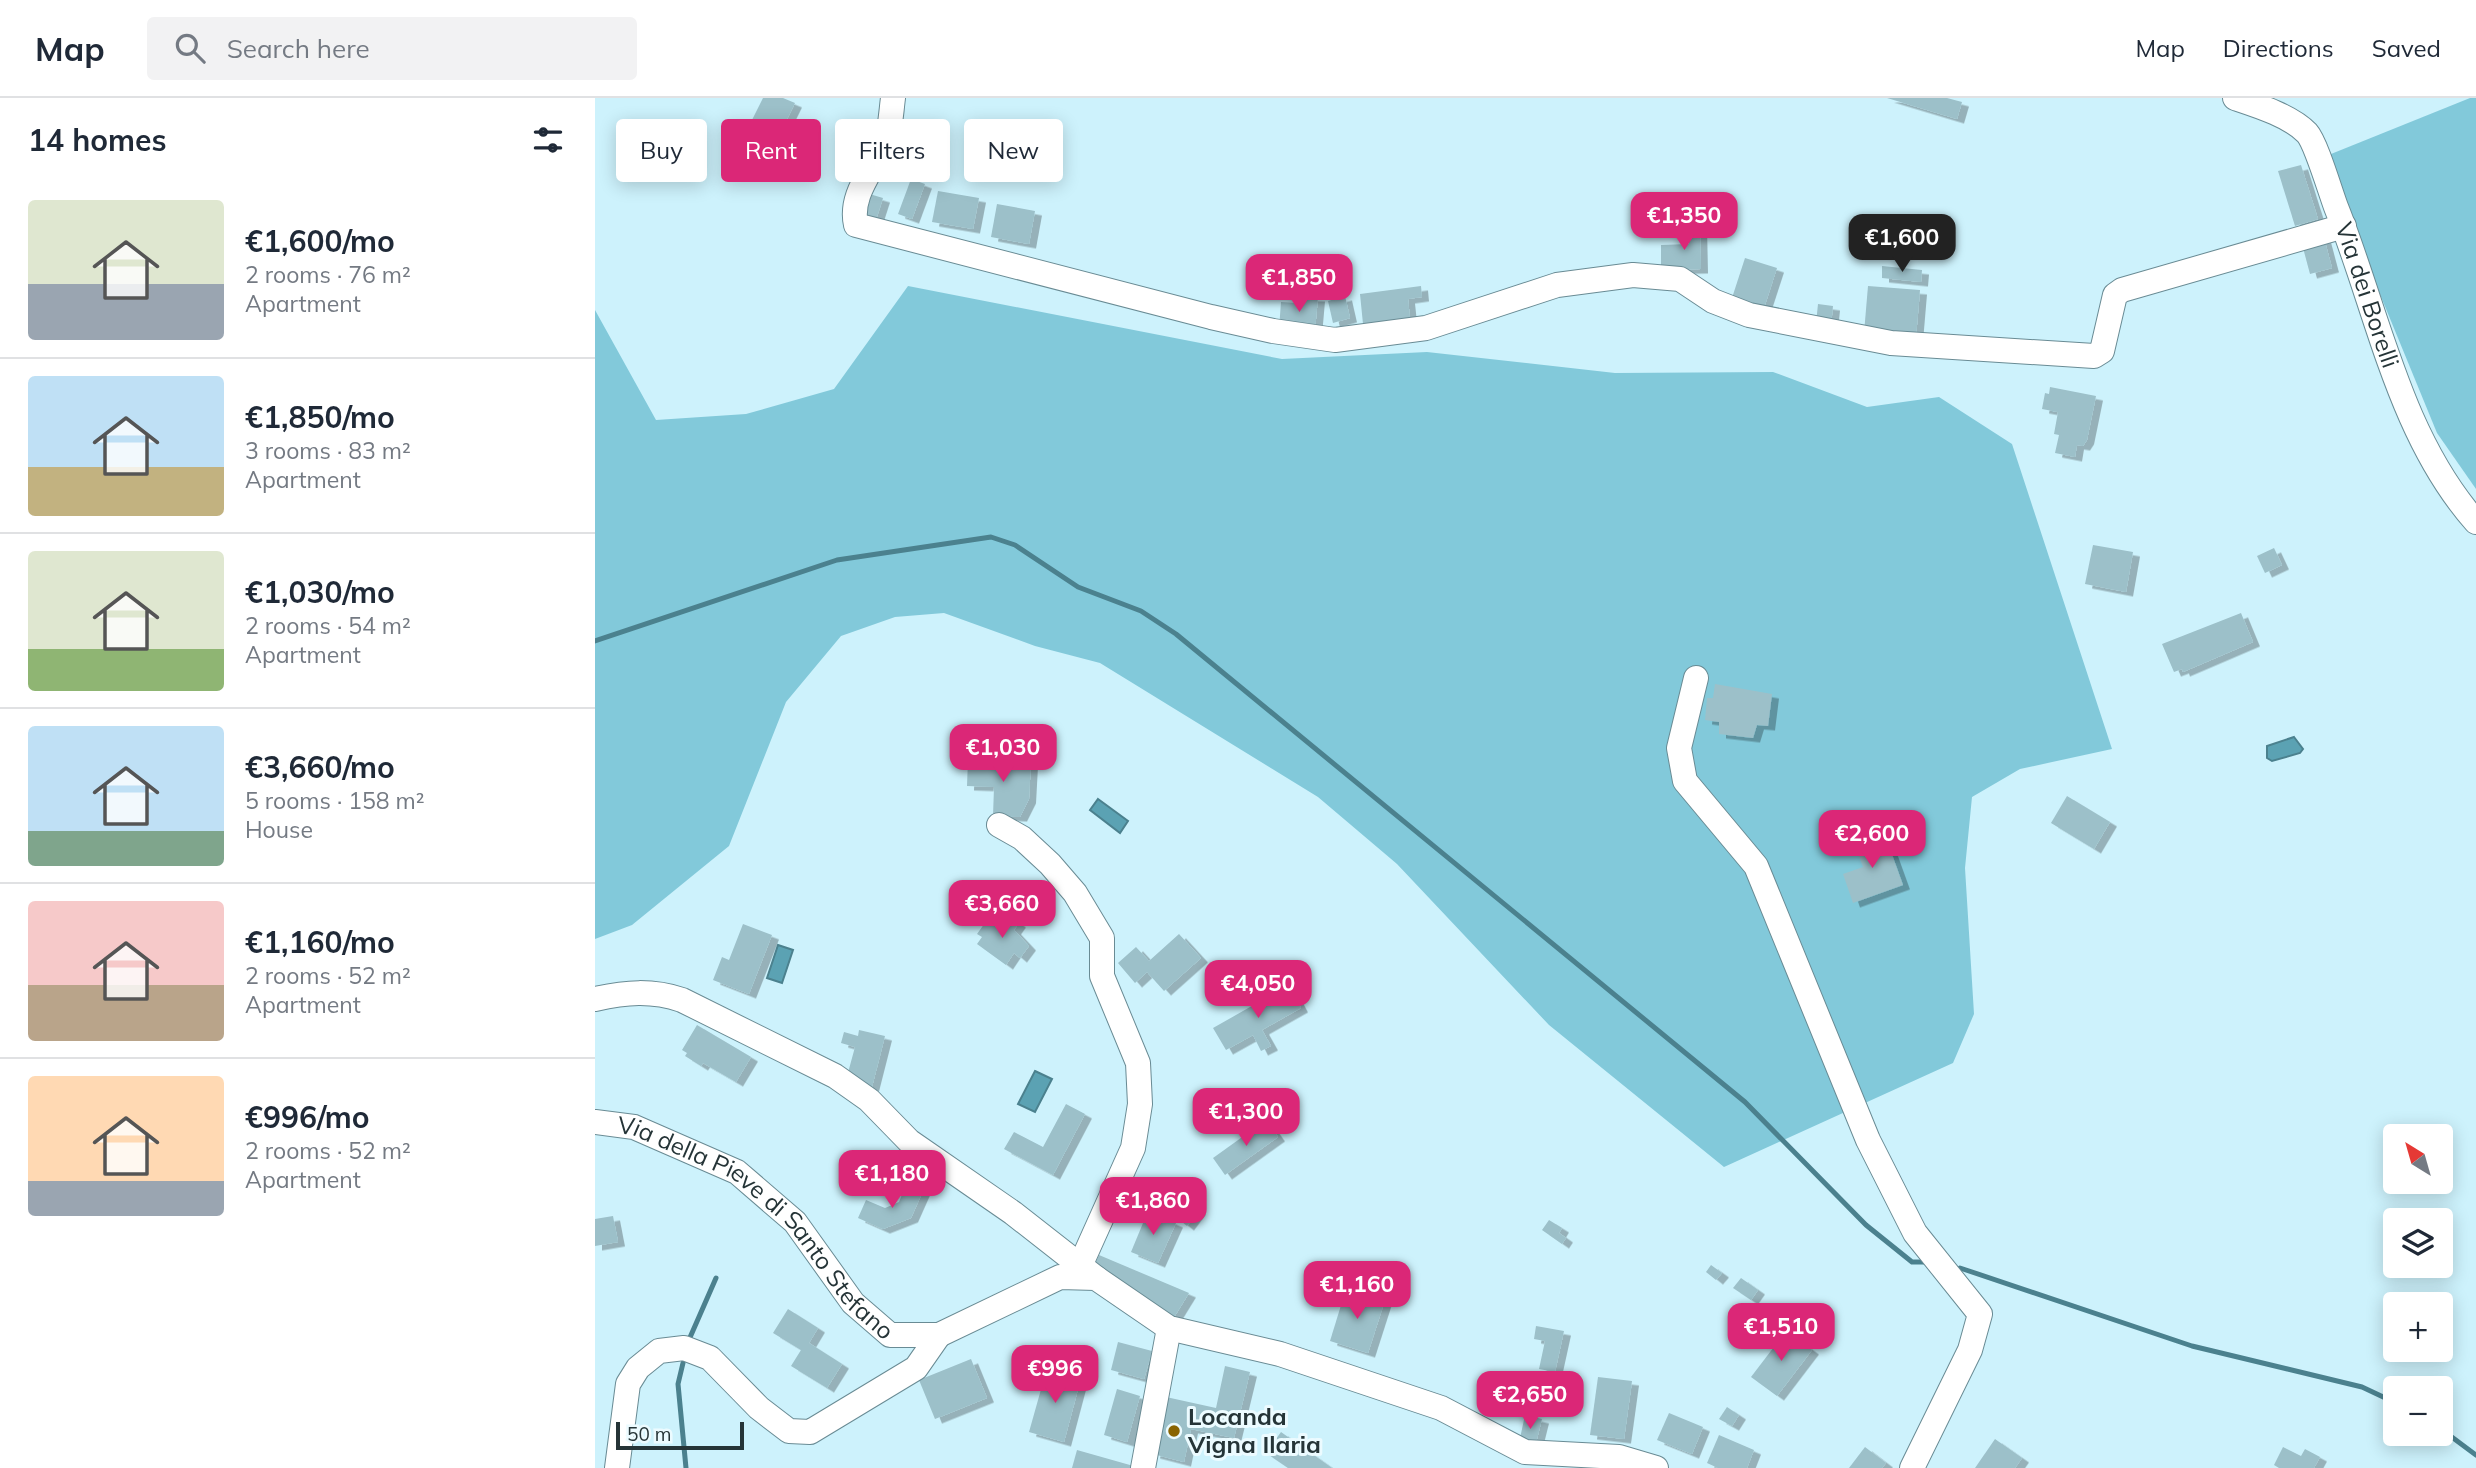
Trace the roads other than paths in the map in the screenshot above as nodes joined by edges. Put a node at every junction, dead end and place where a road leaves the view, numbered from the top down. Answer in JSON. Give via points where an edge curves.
{"nodes":[{"id":1,"x":893,"y":98,"type":"edge"},
{"id":2,"x":2235,"y":98,"type":"edge"},
{"id":3,"x":2344,"y":226,"type":"junction"},
{"id":4,"x":2476,"y":522,"type":"edge"},
{"id":5,"x":1696,"y":678,"type":"dead end"},
{"id":6,"x":999,"y":825,"type":"dead end"},
{"id":7,"x":595,"y":999,"type":"edge"},
{"id":8,"x":595,"y":1122,"type":"edge"},
{"id":9,"x":1088,"y":1272,"type":"junction"},
{"id":10,"x":1170,"y":1328,"type":"junction"},
{"id":11,"x":939,"y":1335,"type":"junction"},
{"id":12,"x":617,"y":1468,"type":"edge"},
{"id":13,"x":1143,"y":1468,"type":"edge"},
{"id":14,"x":1656,"y":1468,"type":"edge"},
{"id":15,"x":1912,"y":1468,"type":"edge"}],
"edges":[{"from":1,"to":3,"type":"street","via":[[886,141],[859,192],[853,213],[856,225],[1211,317],[1335,340],[1426,328],[1557,285],[1633,275],[1680,279],[1713,301],[1749,315],[1891,343],[2094,356],[2102,351],[2115,295],[2122,290]]},
{"from":2,"to":3,"type":"street","name":"Via dei Borelli","via":[[2268,109],[2307,133]]},
{"from":3,"to":4,"type":"street","name":"Via dei Borelli","via":[[2407,407],[2454,497]]},
{"from":5,"to":15,"type":"street","via":[[1679,748],[1685,781],[1756,866],[1868,1140],[1915,1233],[1980,1314],[1970,1350]]},
{"from":6,"to":9,"type":"street","via":[[1022,838],[1050,864],[1075,892],[1102,938],[1102,976],[1138,1063],[1140,1104],[1133,1148]]},
{"from":7,"to":9,"type":"street","via":[[658,992],[835,1076],[869,1100],[909,1141]]},
{"from":8,"to":11,"type":"street","name":"Via della Pieve di Santo Stefano","via":[[633,1126],[737,1172],[795,1222],[853,1303],[890,1335]]},
{"from":9,"to":10,"type":"street"},
{"from":9,"to":11,"type":"street","name":"Via della Pieve di Santo Stefano","via":[[1060,1277]]},
{"from":10,"to":13,"type":"street"},
{"from":10,"to":14,"type":"street","via":[[1280,1354],[1441,1408],[1525,1452],[1619,1457]]},
{"from":11,"to":12,"type":"street","via":[[916,1368],[810,1432],[789,1431],[710,1358],[684,1348],[659,1351],[638,1368],[628,1384]]}]}
